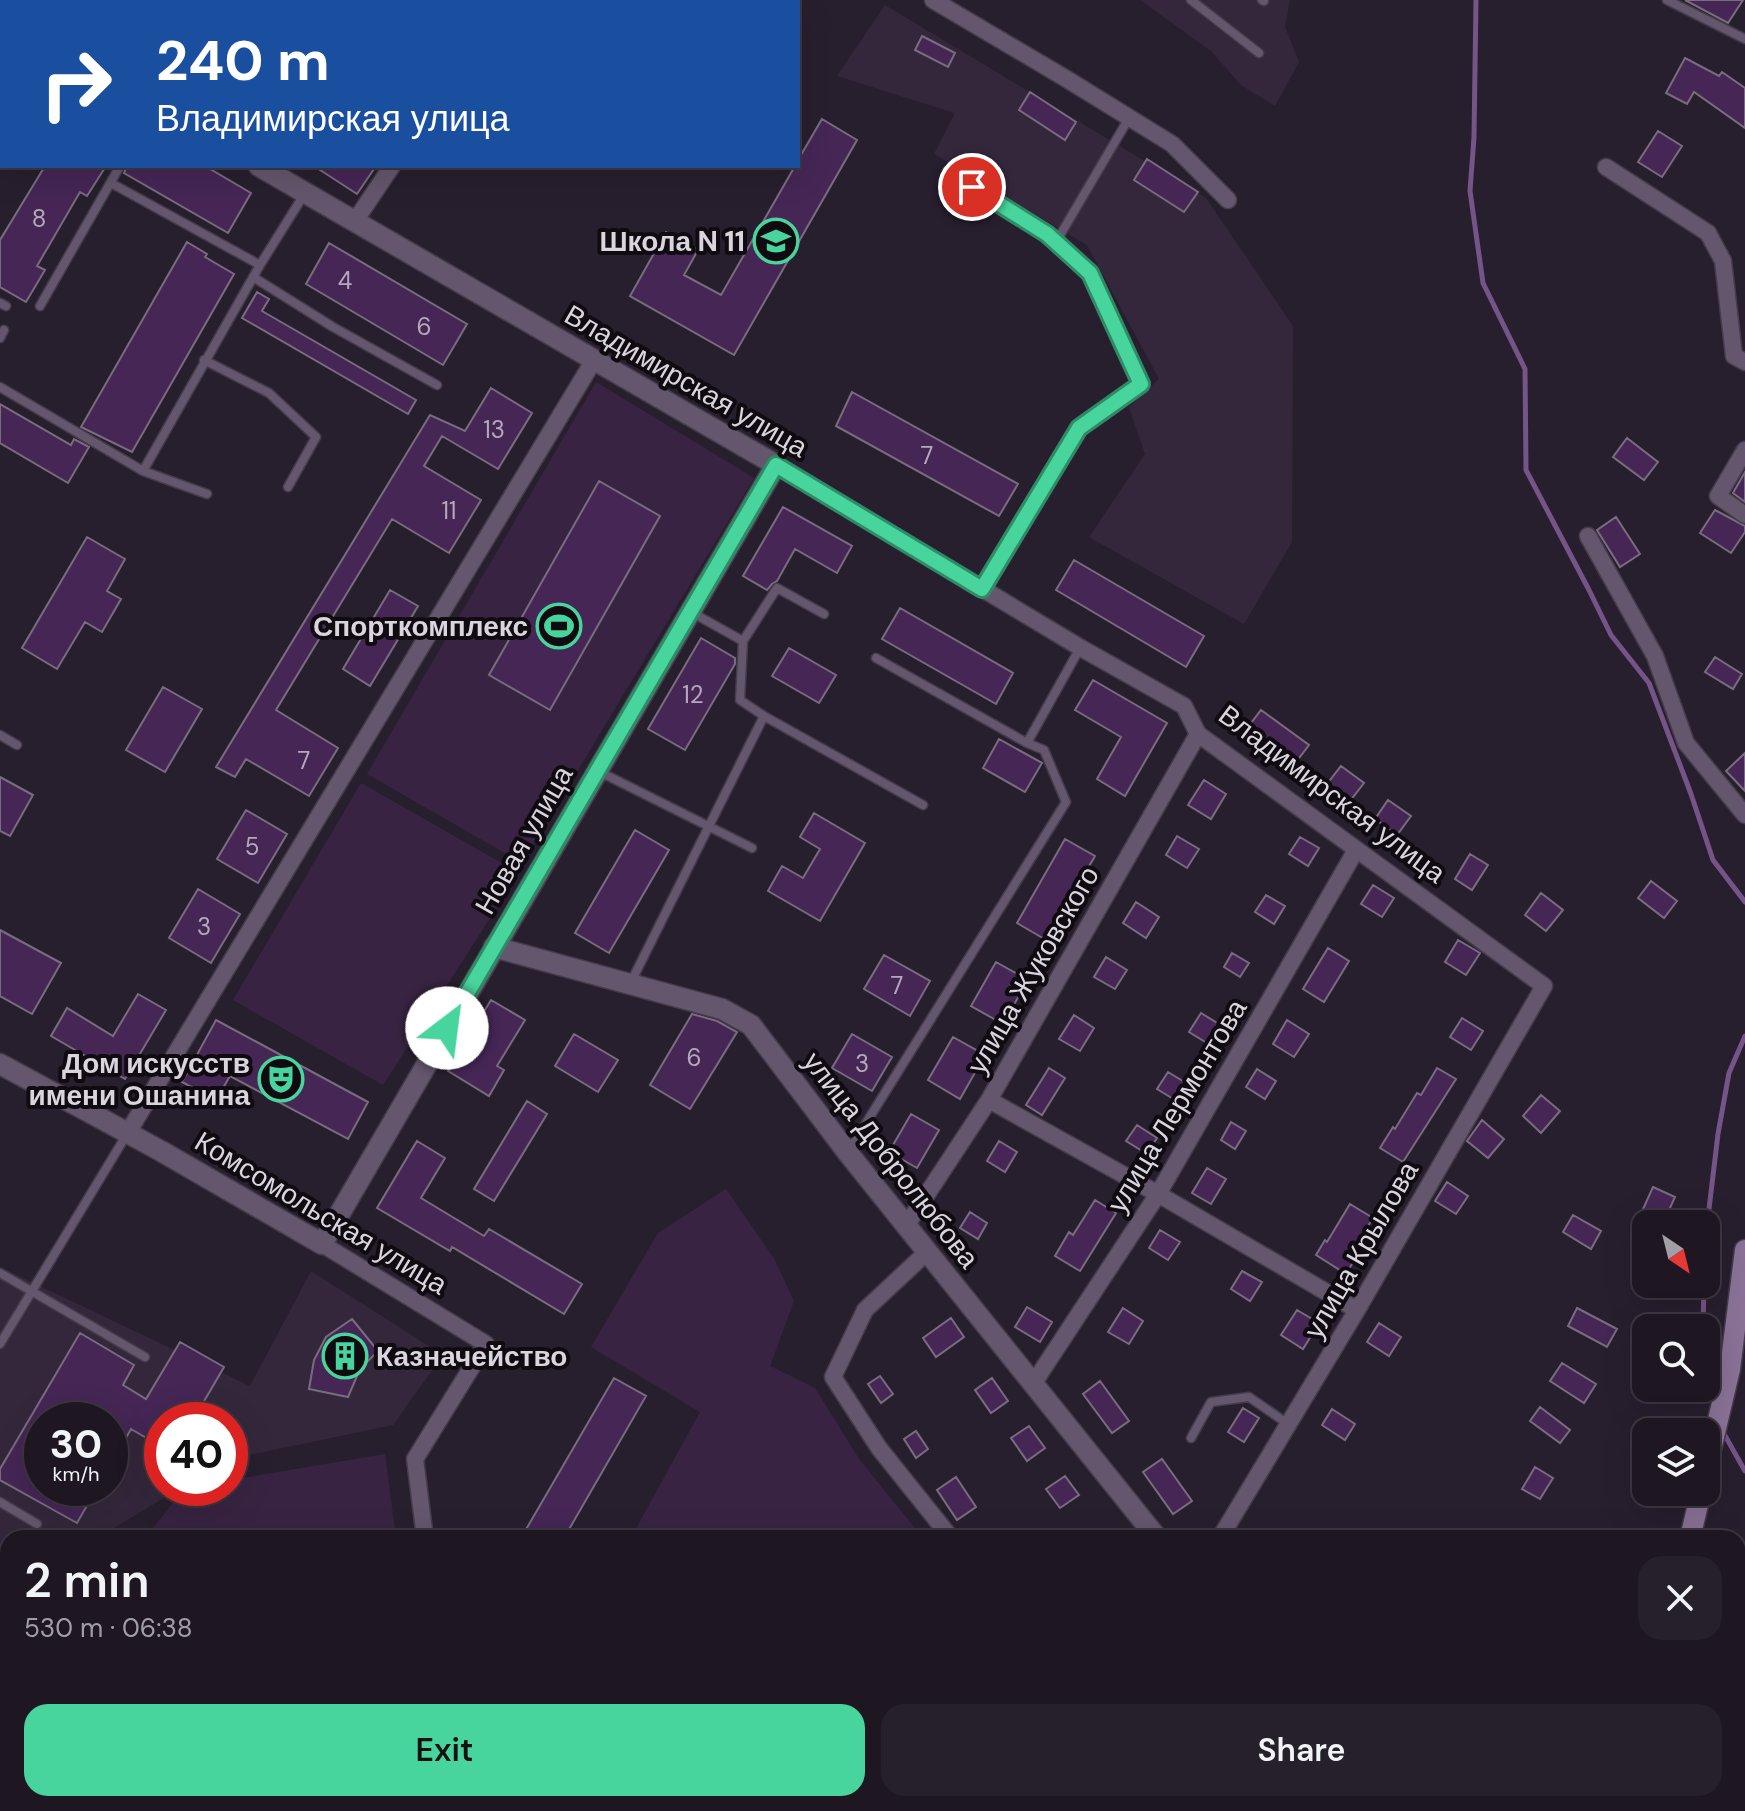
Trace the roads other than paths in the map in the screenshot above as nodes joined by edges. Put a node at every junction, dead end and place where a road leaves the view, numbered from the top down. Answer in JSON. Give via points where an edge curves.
{"nodes":[{"id":1,"x":933,"y":0,"type":"edge"},
{"id":2,"x":1191,"y":0,"type":"edge"},
{"id":3,"x":1667,"y":0,"type":"edge"},
{"id":4,"x":1745,"y":39,"type":"edge"},
{"id":5,"x":1259,"y":53,"type":"dead end"},
{"id":6,"x":1130,"y":117,"type":"junction"},
{"id":7,"x":1606,"y":167,"type":"dead end"},
{"id":8,"x":119,"y":168,"type":"edge"},
{"id":9,"x":263,"y":168,"type":"edge"},
{"id":10,"x":391,"y":168,"type":"edge"},
{"id":11,"x":947,"y":171,"type":"dead end"},
{"id":12,"x":111,"y":183,"type":"junction"},
{"id":13,"x":306,"y":192,"type":"junction"},
{"id":14,"x":1228,"y":200,"type":"dead end"},
{"id":15,"x":355,"y":221,"type":"junction"},
{"id":16,"x":1056,"y":242,"type":"junction"},
{"id":17,"x":260,"y":265,"type":"junction"},
{"id":18,"x":253,"y":277,"type":"junction"},
{"id":19,"x":40,"y":306,"type":"dead end"},
{"id":20,"x":204,"y":360,"type":"junction"},
{"id":21,"x":594,"y":360,"type":"junction"},
{"id":22,"x":1745,"y":362,"type":"edge"},
{"id":23,"x":437,"y":385,"type":"dead end"},
{"id":24,"x":0,"y":387,"type":"edge"},
{"id":25,"x":1745,"y":450,"type":"edge"},
{"id":26,"x":776,"y":465,"type":"junction"},
{"id":27,"x":143,"y":471,"type":"junction"},
{"id":28,"x":288,"y":487,"type":"dead end"},
{"id":29,"x":207,"y":494,"type":"dead end"},
{"id":30,"x":1745,"y":515,"type":"edge"},
{"id":31,"x":1588,"y":536,"type":"dead end"},
{"id":32,"x":982,"y":589,"type":"junction"},
{"id":33,"x":690,"y":611,"type":"junction"},
{"id":34,"x":824,"y":614,"type":"dead end"},
{"id":35,"x":743,"y":641,"type":"junction"},
{"id":36,"x":1081,"y":648,"type":"junction"},
{"id":37,"x":876,"y":658,"type":"dead end"},
{"id":38,"x":764,"y":716,"type":"junction"},
{"id":39,"x":1198,"y":734,"type":"junction"},
{"id":40,"x":0,"y":735,"type":"edge"},
{"id":41,"x":1027,"y":743,"type":"junction"},
{"id":42,"x":17,"y":745,"type":"dead end"},
{"id":43,"x":597,"y":770,"type":"junction"},
{"id":44,"x":923,"y":805,"type":"dead end"},
{"id":45,"x":1745,"y":815,"type":"edge"},
{"id":46,"x":709,"y":827,"type":"junction"},
{"id":47,"x":752,"y":848,"type":"dead end"},
{"id":48,"x":1356,"y":850,"type":"junction"},
{"id":49,"x":494,"y":947,"type":"junction"},
{"id":50,"x":629,"y":985,"type":"junction"},
{"id":51,"x":1544,"y":986,"type":"joint"},
{"id":52,"x":0,"y":1064,"type":"edge"},
{"id":53,"x":989,"y":1100,"type":"junction"},
{"id":54,"x":127,"y":1134,"type":"junction"},
{"id":55,"x":848,"y":1153,"type":"junction"},
{"id":56,"x":1158,"y":1194,"type":"junction"},
{"id":57,"x":906,"y":1226,"type":"junction"},
{"id":58,"x":322,"y":1244,"type":"junction"},
{"id":59,"x":1745,"y":1250,"type":"edge"},
{"id":60,"x":927,"y":1252,"type":"junction"},
{"id":61,"x":0,"y":1273,"type":"edge"},
{"id":62,"x":32,"y":1291,"type":"junction"},
{"id":63,"x":1357,"y":1310,"type":"junction"},
{"id":64,"x":0,"y":1344,"type":"edge"},
{"id":65,"x":145,"y":1357,"type":"dead end"},
{"id":66,"x":1033,"y":1384,"type":"junction"},
{"id":67,"x":1718,"y":1418,"type":"edge"},
{"id":68,"x":1289,"y":1425,"type":"junction"},
{"id":69,"x":1191,"y":1438,"type":"dead end"},
{"id":70,"x":0,"y":1502,"type":"edge"},
{"id":71,"x":1698,"y":1506,"type":"edge"},
{"id":72,"x":37,"y":1524,"type":"dead end"},
{"id":73,"x":424,"y":1530,"type":"edge"},
{"id":74,"x":945,"y":1530,"type":"edge"},
{"id":75,"x":1151,"y":1530,"type":"edge"},
{"id":76,"x":1225,"y":1530,"type":"edge"},
{"id":77,"x":1692,"y":1530,"type":"edge"}],
"edges":[{"from":1,"to":6,"type":"street"},
{"from":2,"to":5,"type":"lane"},
{"from":3,"to":4,"type":"lane"},
{"from":6,"to":14,"type":"street","via":[[1172,144]]},
{"from":6,"to":16,"type":"lane"},
{"from":7,"to":22,"type":"street","via":[[1708,233],[1723,261],[1734,356]]},
{"from":8,"to":12,"type":"lane"},
{"from":9,"to":13,"type":"street","name":"Владимирская улица"},
{"from":10,"to":15,"type":"street"},
{"from":11,"to":16,"type":"lane"},
{"from":12,"to":17,"type":"lane"},
{"from":12,"to":19,"type":"lane"},
{"from":13,"to":15,"type":"street","name":"Владимирская улица"},
{"from":13,"to":17,"type":"lane"},
{"from":15,"to":21,"type":"street","name":"Владимирская улица"},
{"from":16,"to":32,"type":"lane","via":[[1090,273],[1141,384],[1079,428]]},
{"from":17,"to":18,"type":"lane"},
{"from":18,"to":20,"type":"lane"},
{"from":18,"to":23,"type":"lane"},
{"from":20,"to":27,"type":"lane"},
{"from":20,"to":28,"type":"lane","via":[[269,393],[316,437]]},
{"from":21,"to":26,"type":"street","name":"Владимирская улица"},
{"from":21,"to":54,"type":"street"},
{"from":24,"to":27,"type":"lane"},
{"from":25,"to":30,"type":"street","via":[[1718,496]]},
{"from":26,"to":32,"type":"street","name":"Владимирская улица"},
{"from":26,"to":33,"type":"street","name":"Новая улица"},
{"from":27,"to":29,"type":"lane"},
{"from":31,"to":45,"type":"street","via":[[1655,656],[1686,743]]},
{"from":32,"to":36,"type":"street","name":"Владимирская улица"},
{"from":33,"to":35,"type":"lane"},
{"from":33,"to":43,"type":"street","name":"Новая улица"},
{"from":34,"to":35,"type":"lane","via":[[777,588]]},
{"from":35,"to":38,"type":"lane","via":[[740,700]]},
{"from":36,"to":39,"type":"street","name":"Владимирская улица","via":[[1184,706]]},
{"from":36,"to":41,"type":"lane"},
{"from":37,"to":41,"type":"lane"},
{"from":38,"to":44,"type":"lane"},
{"from":38,"to":46,"type":"lane"},
{"from":39,"to":48,"type":"street","name":"Владимирская улица"},
{"from":39,"to":53,"type":"street","name":"улица Жуковского"},
{"from":40,"to":42,"type":"lane"},
{"from":41,"to":55,"type":"lane","via":[[1044,750],[1066,802]]},
{"from":43,"to":46,"type":"lane"},
{"from":43,"to":49,"type":"street","name":"Новая улица"},
{"from":46,"to":47,"type":"lane"},
{"from":46,"to":50,"type":"lane"},
{"from":48,"to":51,"type":"street","name":"Владимирская улица"},
{"from":48,"to":56,"type":"street","name":"улица Лермонтова"},
{"from":49,"to":50,"type":"street","name":"улица Добролюбова"},
{"from":49,"to":58,"type":"street","name":"Новая улица"},
{"from":50,"to":55,"type":"street","name":"улица Добролюбова","via":[[722,1009],[751,1025]]},
{"from":51,"to":63,"type":"street","name":"улица Крылова"},
{"from":52,"to":54,"type":"street","name":"Комсомольская улица"},
{"from":53,"to":56,"type":"street"},
{"from":53,"to":57,"type":"street","name":"улица Жуковского"},
{"from":54,"to":58,"type":"street","name":"Комсомольская улица"},
{"from":54,"to":62,"type":"lane"},
{"from":55,"to":57,"type":"street","name":"улица Добролюбова"},
{"from":56,"to":63,"type":"street"},
{"from":56,"to":66,"type":"street","name":"улица Лермонтова"},
{"from":57,"to":60,"type":"street","name":"улица Добролюбова"},
{"from":58,"to":73,"type":"street","name":"Комсомольская улица","via":[[486,1344],[415,1459]]},
{"from":59,"to":67,"type":"main road"},
{"from":60,"to":66,"type":"street","name":"улица Добролюбова"},
{"from":60,"to":74,"type":"street","via":[[865,1310],[833,1377],[879,1448]]},
{"from":61,"to":62,"type":"lane"},
{"from":62,"to":64,"type":"lane"},
{"from":62,"to":65,"type":"lane"},
{"from":63,"to":68,"type":"street","name":"улица Крылова"},
{"from":66,"to":75,"type":"street","name":"улица Добролюбова"},
{"from":68,"to":69,"type":"lane","via":[[1249,1397],[1211,1402]]},
{"from":68,"to":76,"type":"street","name":"улица Крылова"},
{"from":70,"to":72,"type":"lane"},
{"from":71,"to":77,"type":"main road"}]}
